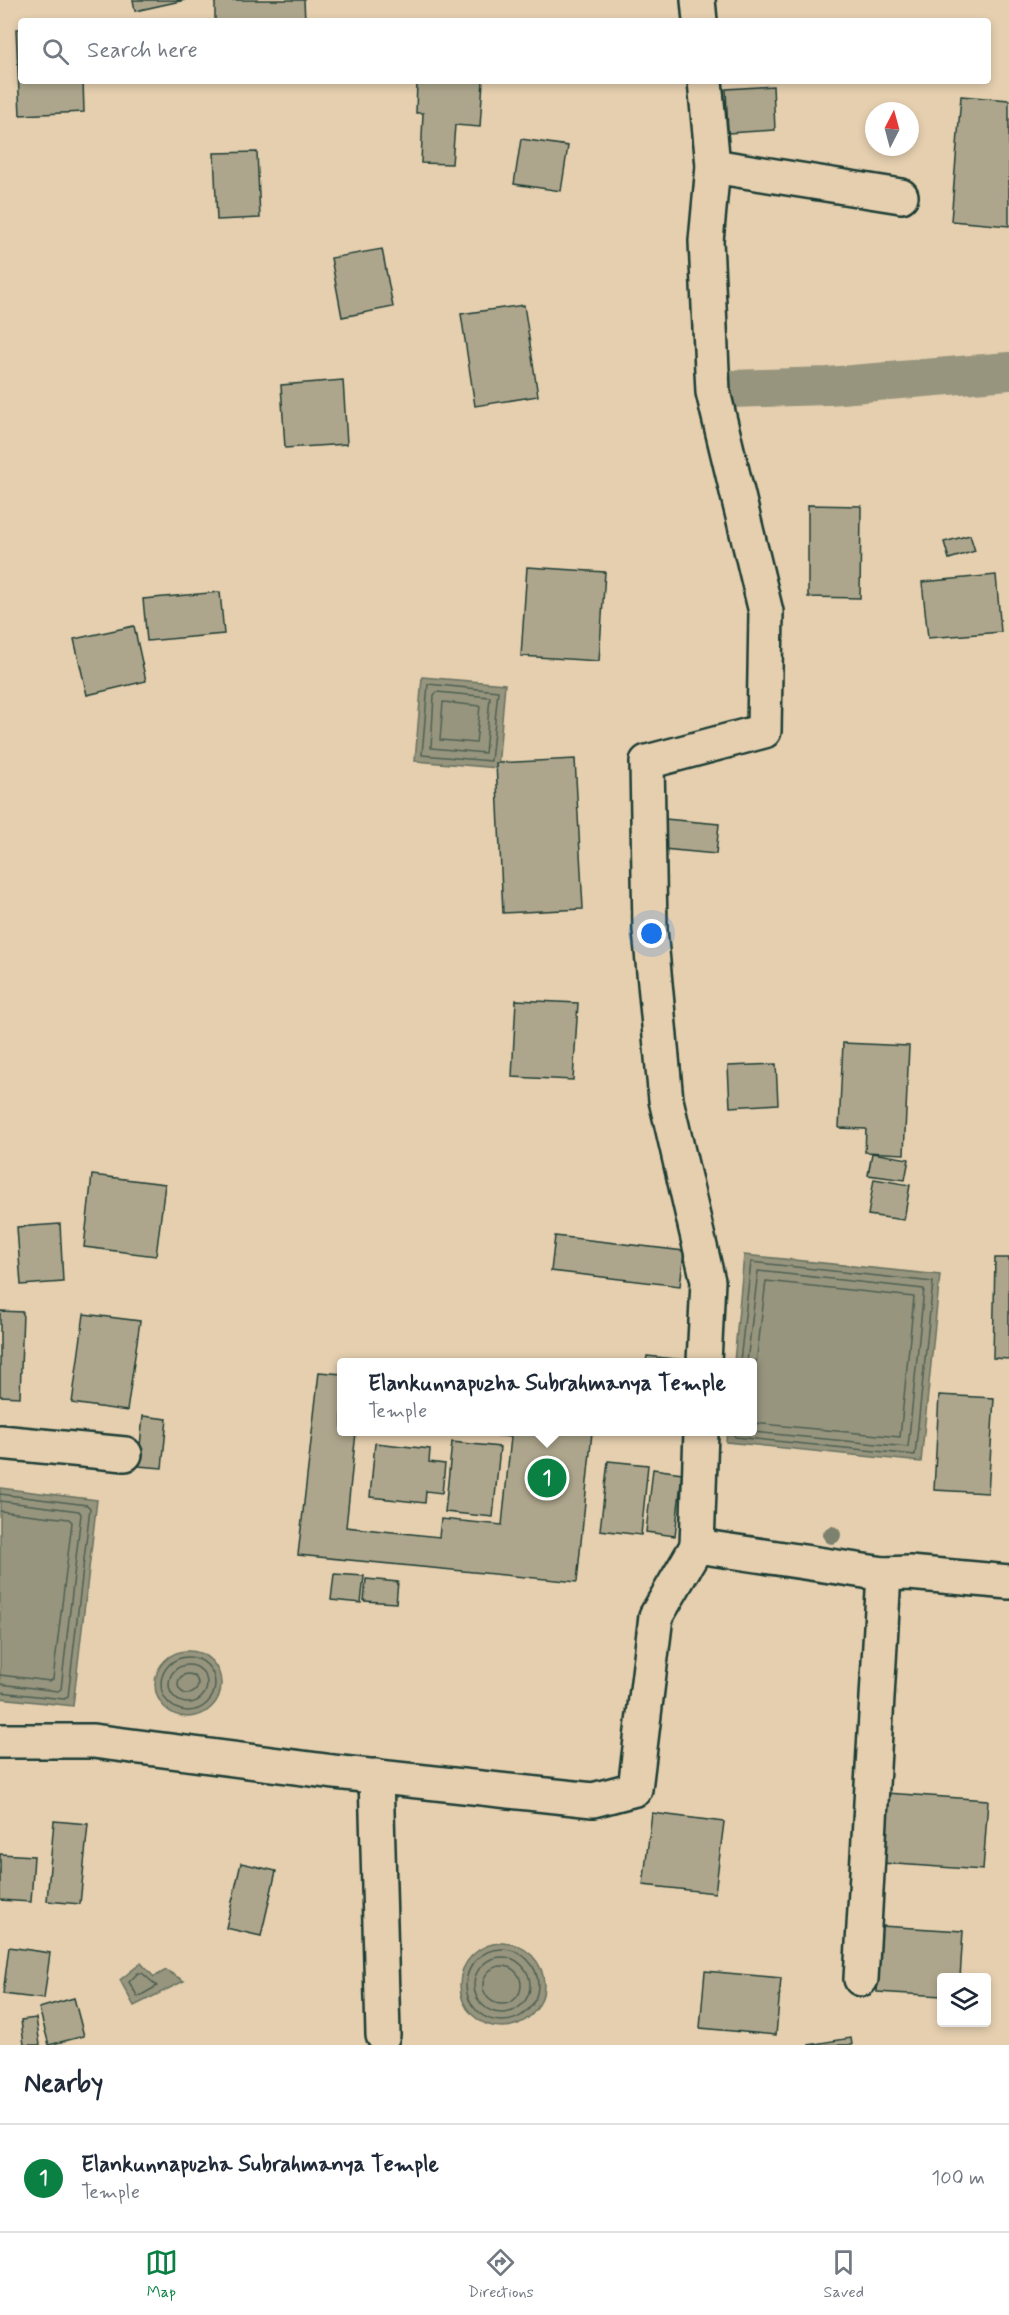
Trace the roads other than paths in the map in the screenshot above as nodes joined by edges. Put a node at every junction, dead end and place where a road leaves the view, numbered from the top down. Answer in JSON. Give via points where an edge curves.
{"nodes":[{"id":1,"x":698,"y":0,"type":"edge"},
{"id":2,"x":700,"y":18,"type":"edge"},
{"id":3,"x":705,"y":84,"type":"edge"},
{"id":4,"x":713,"y":166,"type":"junction"},
{"id":5,"x":901,"y":196,"type":"dead end"},
{"id":6,"x":704,"y":1358,"type":"edge"},
{"id":7,"x":701,"y":1436,"type":"edge"},
{"id":8,"x":0,"y":1442,"type":"edge"},
{"id":9,"x":125,"y":1454,"type":"dead end"},
{"id":10,"x":697,"y":1546,"type":"junction"},
{"id":11,"x":884,"y":1574,"type":"junction"},
{"id":12,"x":1009,"y":1582,"type":"edge"},
{"id":13,"x":0,"y":1741,"type":"edge"},
{"id":14,"x":376,"y":1776,"type":"junction"},
{"id":15,"x":861,"y":1978,"type":"dead end"},
{"id":16,"x":383,"y":2035,"type":"dead end"}],
"edges":[{"from":1,"to":2,"type":"street"},
{"from":3,"to":4,"type":"street"},
{"from":4,"to":5,"type":"street"},
{"from":4,"to":6,"type":"street","via":[[706,241],[713,392],[766,612],[764,731],[647,762],[651,941],[666,1100],[708,1281]]},
{"from":7,"to":10,"type":"street"},
{"from":8,"to":9,"type":"street"},
{"from":10,"to":11,"type":"street"},
{"from":10,"to":14,"type":"street","via":[[656,1616],[635,1789],[593,1800]]},
{"from":11,"to":12,"type":"street"},
{"from":11,"to":15,"type":"street"},
{"from":13,"to":14,"type":"street","via":[[93,1741]]},
{"from":14,"to":16,"type":"street"}]}
